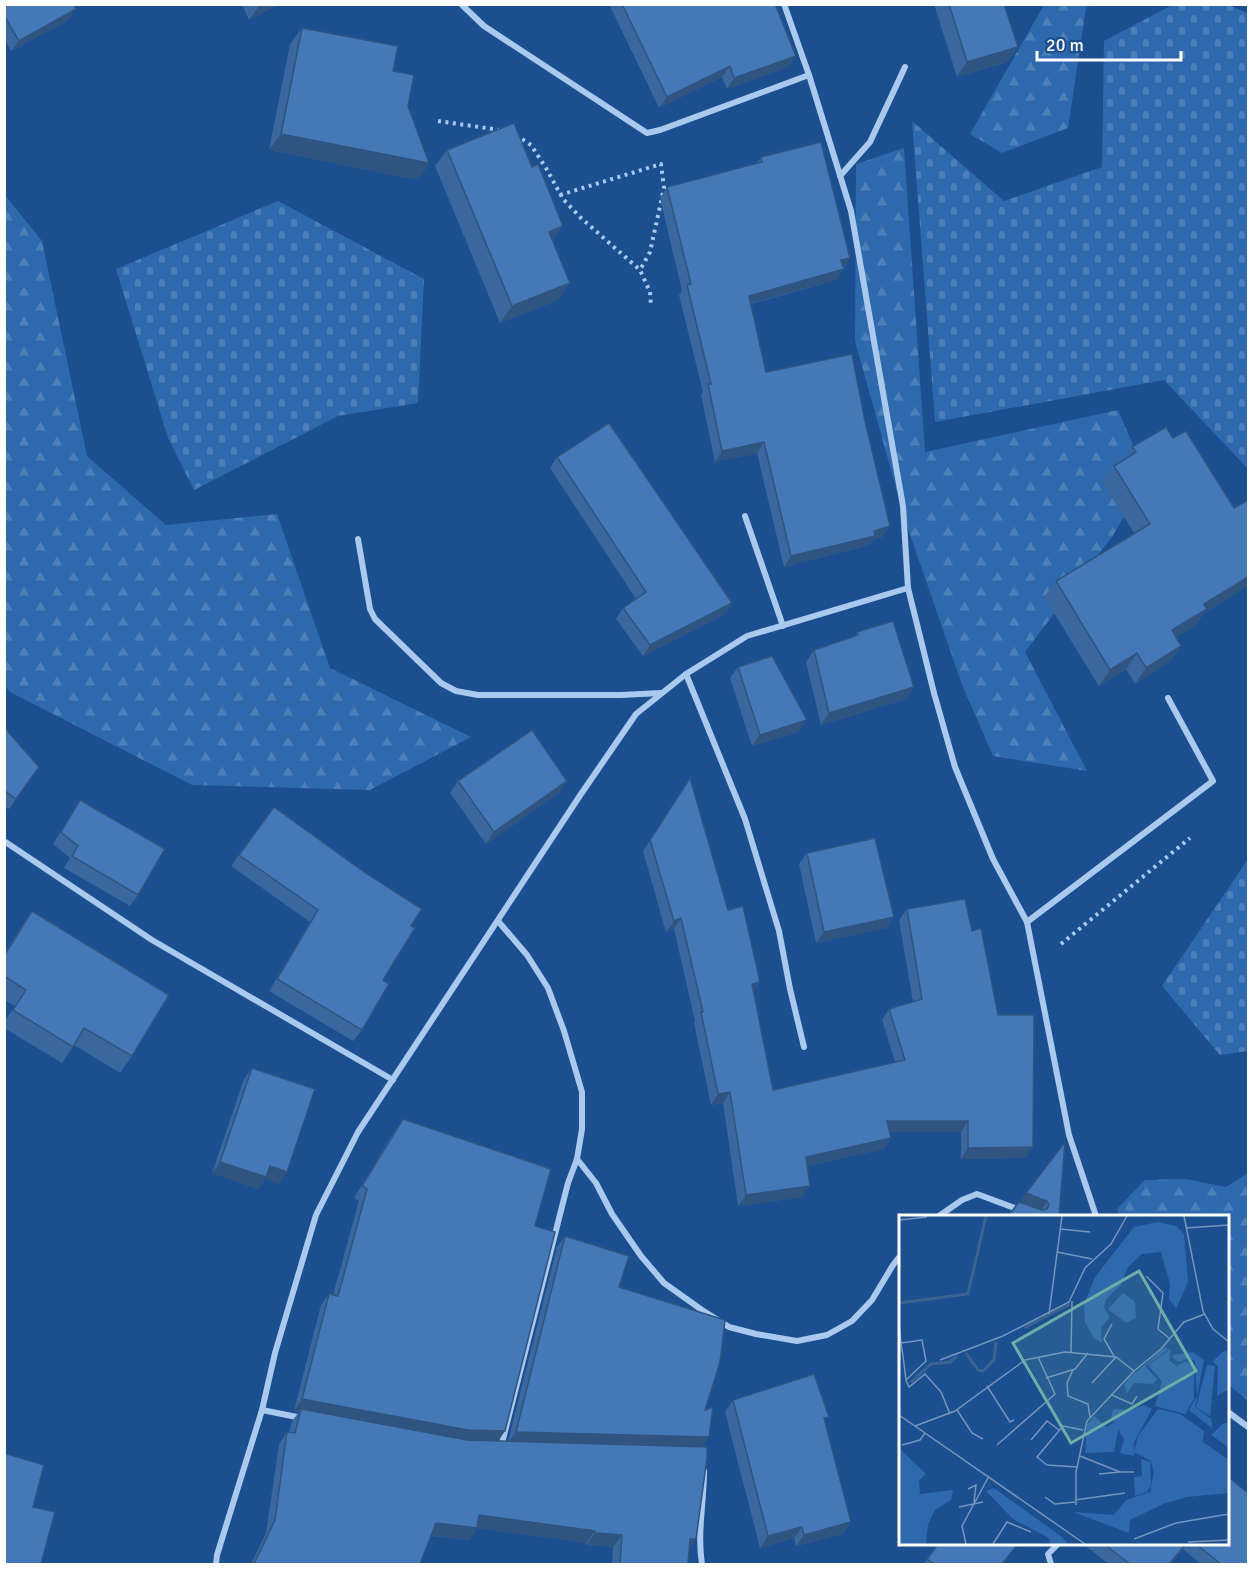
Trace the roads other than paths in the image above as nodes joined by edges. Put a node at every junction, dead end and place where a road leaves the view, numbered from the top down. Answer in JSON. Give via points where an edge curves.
{"nodes":[{"id":1,"x":461,"y":4,"type":"edge"},
{"id":2,"x":784,"y":4,"type":"edge"},
{"id":3,"x":905,"y":67,"type":"dead end"},
{"id":4,"x":809,"y":75,"type":"junction"},
{"id":5,"x":840,"y":176,"type":"junction"},
{"id":6,"x":745,"y":516,"type":"dead end"},
{"id":7,"x":358,"y":539,"type":"dead end"},
{"id":8,"x":908,"y":588,"type":"junction"},
{"id":9,"x":783,"y":626,"type":"junction"},
{"id":10,"x":686,"y":674,"type":"junction"},
{"id":11,"x":662,"y":693,"type":"junction"},
{"id":12,"x":1168,"y":698,"type":"dead end"},
{"id":13,"x":4,"y":842,"type":"edge"},
{"id":14,"x":498,"y":921,"type":"junction"},
{"id":15,"x":1027,"y":921,"type":"junction"},
{"id":16,"x":804,"y":1047,"type":"dead end"},
{"id":17,"x":393,"y":1080,"type":"junction"},
{"id":18,"x":577,"y":1160,"type":"junction"},
{"id":19,"x":940,"y":1215,"type":"edge"},
{"id":20,"x":1033,"y":1215,"type":"edge"},
{"id":21,"x":1096,"y":1215,"type":"edge"},
{"id":22,"x":899,"y":1258,"type":"edge"},
{"id":23,"x":262,"y":1410,"type":"junction"},
{"id":24,"x":1229,"y":1413,"type":"edge"},
{"id":25,"x":308,"y":1419,"type":"edge"},
{"id":26,"x":1248,"y":1426,"type":"edge"},
{"id":27,"x":490,"y":1448,"type":"edge"},
{"id":28,"x":501,"y":1448,"type":"junction"},
{"id":29,"x":513,"y":1448,"type":"edge"},
{"id":30,"x":704,"y":1464,"type":"edge"},
{"id":31,"x":1057,"y":1545,"type":"edge"},
{"id":32,"x":216,"y":1564,"type":"edge"},
{"id":33,"x":702,"y":1564,"type":"edge"},
{"id":34,"x":1051,"y":1564,"type":"edge"}],
"edges":[{"from":1,"to":4,"type":"street","via":[[484,26],[646,133]]},
{"from":2,"to":4,"type":"street"},
{"from":3,"to":5,"type":"street","via":[[870,142]]},
{"from":4,"to":5,"type":"street"},
{"from":5,"to":8,"type":"street","via":[[851,211],[903,506]]},
{"from":6,"to":9,"type":"street"},
{"from":7,"to":11,"type":"street","via":[[375,619],[441,683],[456,691],[478,695]]},
{"from":8,"to":9,"type":"street"},
{"from":8,"to":15,"type":"street","via":[[955,767],[993,859]]},
{"from":9,"to":10,"type":"street","via":[[747,636]]},
{"from":10,"to":11,"type":"street"},
{"from":10,"to":16,"type":"street","via":[[745,819],[779,931]]},
{"from":11,"to":14,"type":"street","via":[[636,714]]},
{"from":12,"to":15,"type":"street","via":[[1213,781]]},
{"from":13,"to":17,"type":"street","via":[[152,940]]},
{"from":14,"to":17,"type":"street"},
{"from":14,"to":18,"type":"street","via":[[548,988],[564,1031],[582,1092]]},
{"from":15,"to":21,"type":"street","via":[[1069,1135]]},
{"from":17,"to":23,"type":"street","via":[[358,1132],[316,1215]]},
{"from":18,"to":22,"type":"street","via":[[596,1183],[641,1256],[664,1282],[729,1326],[796,1341],[827,1335],[852,1321],[872,1300]]},
{"from":18,"to":28,"type":"street"},
{"from":19,"to":20,"type":"street","via":[[977,1194]]},
{"from":23,"to":25,"type":"street"},
{"from":23,"to":32,"type":"street"},
{"from":24,"to":26,"type":"street"},
{"from":27,"to":28,"type":"street"},
{"from":28,"to":29,"type":"street"},
{"from":30,"to":33,"type":"street"},
{"from":31,"to":34,"type":"street","via":[[1048,1554]]}]}
